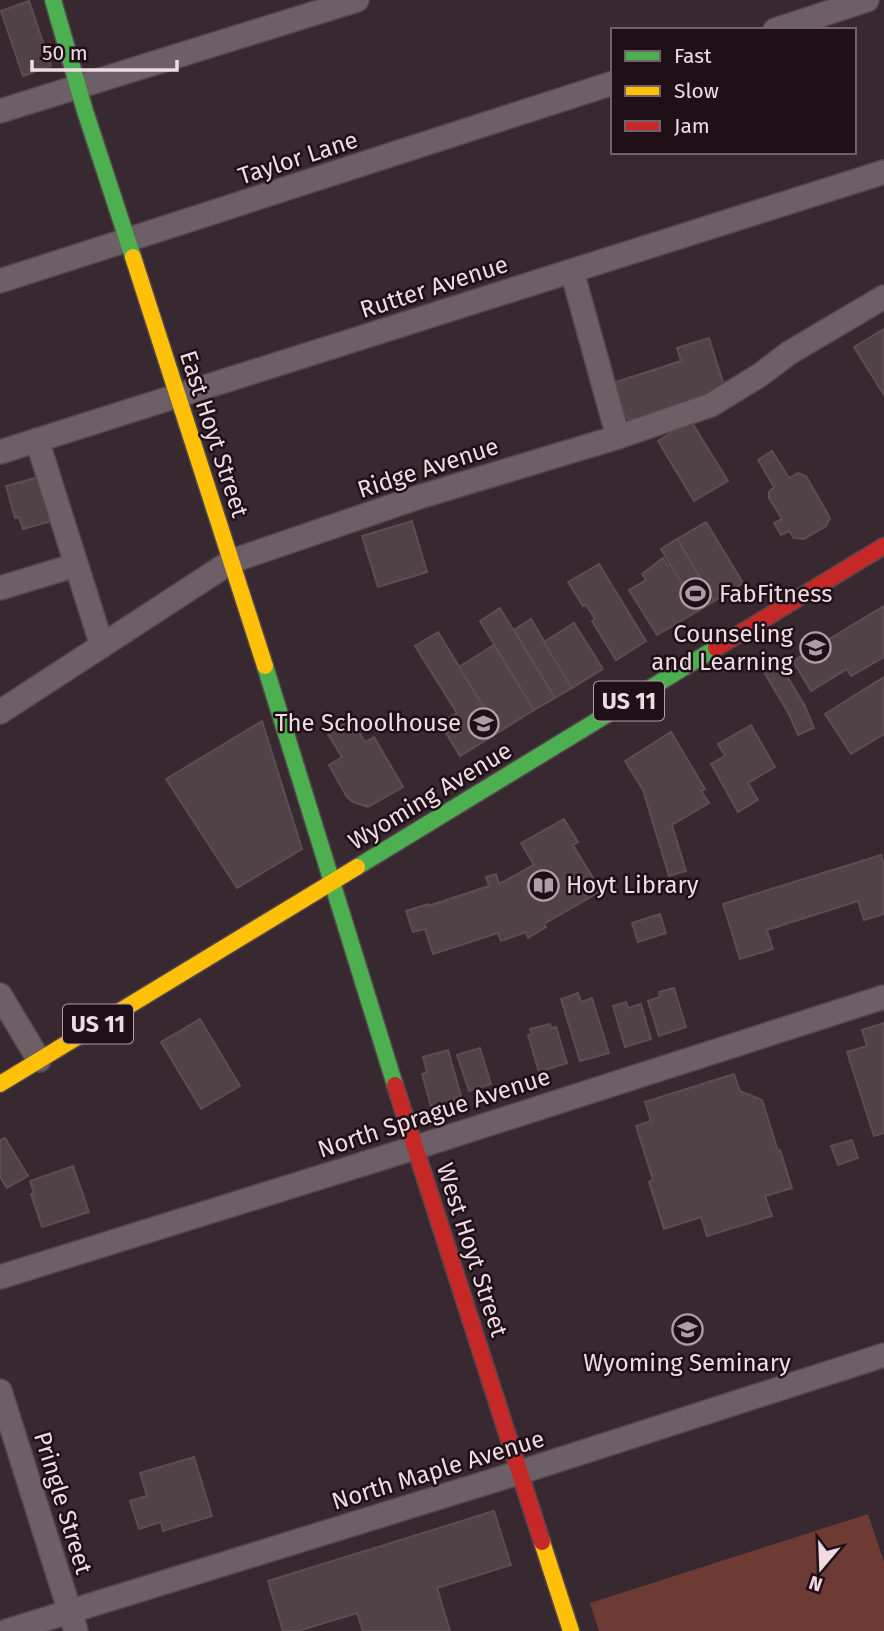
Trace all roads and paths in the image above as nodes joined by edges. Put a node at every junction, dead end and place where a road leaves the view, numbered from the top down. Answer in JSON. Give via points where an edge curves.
{"nodes":[{"id":1,"x":53,"y":0,"type":"edge"},
{"id":2,"x":357,"y":0,"type":"edge"},
{"id":3,"x":867,"y":0,"type":"edge"},
{"id":4,"x":781,"y":28,"type":"edge"},
{"id":5,"x":611,"y":84,"type":"edge"},
{"id":6,"x":79,"y":87,"type":"junction"},
{"id":7,"x":0,"y":111,"type":"edge"},
{"id":8,"x":884,"y":172,"type":"edge"},
{"id":9,"x":127,"y":241,"type":"junction"},
{"id":10,"x":572,"y":271,"type":"junction"},
{"id":11,"x":0,"y":281,"type":"edge"},
{"id":12,"x":884,"y":297,"type":"edge"},
{"id":13,"x":177,"y":396,"type":"junction"},
{"id":14,"x":618,"y":437,"type":"junction"},
{"id":15,"x":37,"y":440,"type":"junction"},
{"id":16,"x":0,"y":452,"type":"edge"},
{"id":17,"x":884,"y":546,"type":"edge"},
{"id":18,"x":232,"y":561,"type":"junction"},
{"id":19,"x":76,"y":565,"type":"junction"},
{"id":20,"x":0,"y":588,"type":"edge"},
{"id":21,"x":102,"y":646,"type":"junction"},
{"id":22,"x":0,"y":712,"type":"edge"},
{"id":23,"x":332,"y":882,"type":"junction"},
{"id":24,"x":0,"y":995,"type":"edge"},
{"id":25,"x":884,"y":997,"type":"edge"},
{"id":26,"x":39,"y":1060,"type":"junction"},
{"id":27,"x":0,"y":1084,"type":"edge"},
{"id":28,"x":414,"y":1148,"type":"junction"},
{"id":29,"x":0,"y":1277,"type":"edge"},
{"id":30,"x":884,"y":1355,"type":"edge"},
{"id":31,"x":0,"y":1391,"type":"edge"},
{"id":32,"x":522,"y":1472,"type":"junction"},
{"id":33,"x":73,"y":1622,"type":"edge"},
{"id":34,"x":7,"y":1631,"type":"edge"},
{"id":35,"x":571,"y":1631,"type":"edge"}],
"edges":[{"from":1,"to":6,"type":"street","name":"East Hoyt Street"},
{"from":2,"to":6,"type":"street"},
{"from":3,"to":4,"type":"street"},
{"from":5,"to":9,"type":"street","name":"Taylor Lane"},
{"from":6,"to":7,"type":"street"},
{"from":6,"to":9,"type":"street","name":"East Hoyt Street"},
{"from":8,"to":10,"type":"street","name":"Rutter Avenue"},
{"from":9,"to":11,"type":"street","name":"Taylor Lane"},
{"from":9,"to":13,"type":"street","name":"East Hoyt Street"},
{"from":10,"to":13,"type":"street","name":"Rutter Avenue"},
{"from":10,"to":14,"type":"street"},
{"from":12,"to":14,"type":"street","name":"Ridge Avenue","via":[[712,405]]},
{"from":13,"to":15,"type":"street","name":"Rutter Avenue"},
{"from":13,"to":18,"type":"street","name":"East Hoyt Street"},
{"from":14,"to":18,"type":"street","name":"Ridge Avenue","via":[[419,497]]},
{"from":15,"to":16,"type":"street","name":"Rutter Avenue"},
{"from":15,"to":19,"type":"street"},
{"from":17,"to":23,"type":"street","name":"Wyoming Avenue","number":"US 11"},
{"from":18,"to":21,"type":"street","name":"Ridge Avenue"},
{"from":18,"to":23,"type":"street","name":"East Hoyt Street"},
{"from":19,"to":20,"type":"street"},
{"from":19,"to":21,"type":"street"},
{"from":21,"to":22,"type":"street","name":"Ridge Avenue"},
{"from":23,"to":26,"type":"street","name":"Wyoming Avenue","number":"US 11"},
{"from":23,"to":28,"type":"street","name":"West Hoyt Street"},
{"from":24,"to":26,"type":"street"},
{"from":25,"to":28,"type":"street","name":"North Sprague Avenue"},
{"from":26,"to":27,"type":"street","name":"Wyoming Avenue","number":"US 11"},
{"from":28,"to":29,"type":"street","name":"North Sprague Avenue"},
{"from":28,"to":32,"type":"street","name":"West Hoyt Street"},
{"from":30,"to":32,"type":"street","name":"North Maple Avenue"},
{"from":31,"to":33,"type":"street","name":"Pringle Street"},
{"from":32,"to":33,"type":"street","name":"North Maple Avenue"},
{"from":32,"to":35,"type":"street","name":"West Hoyt Street"},
{"from":33,"to":34,"type":"street","name":"North Maple Avenue"}]}
